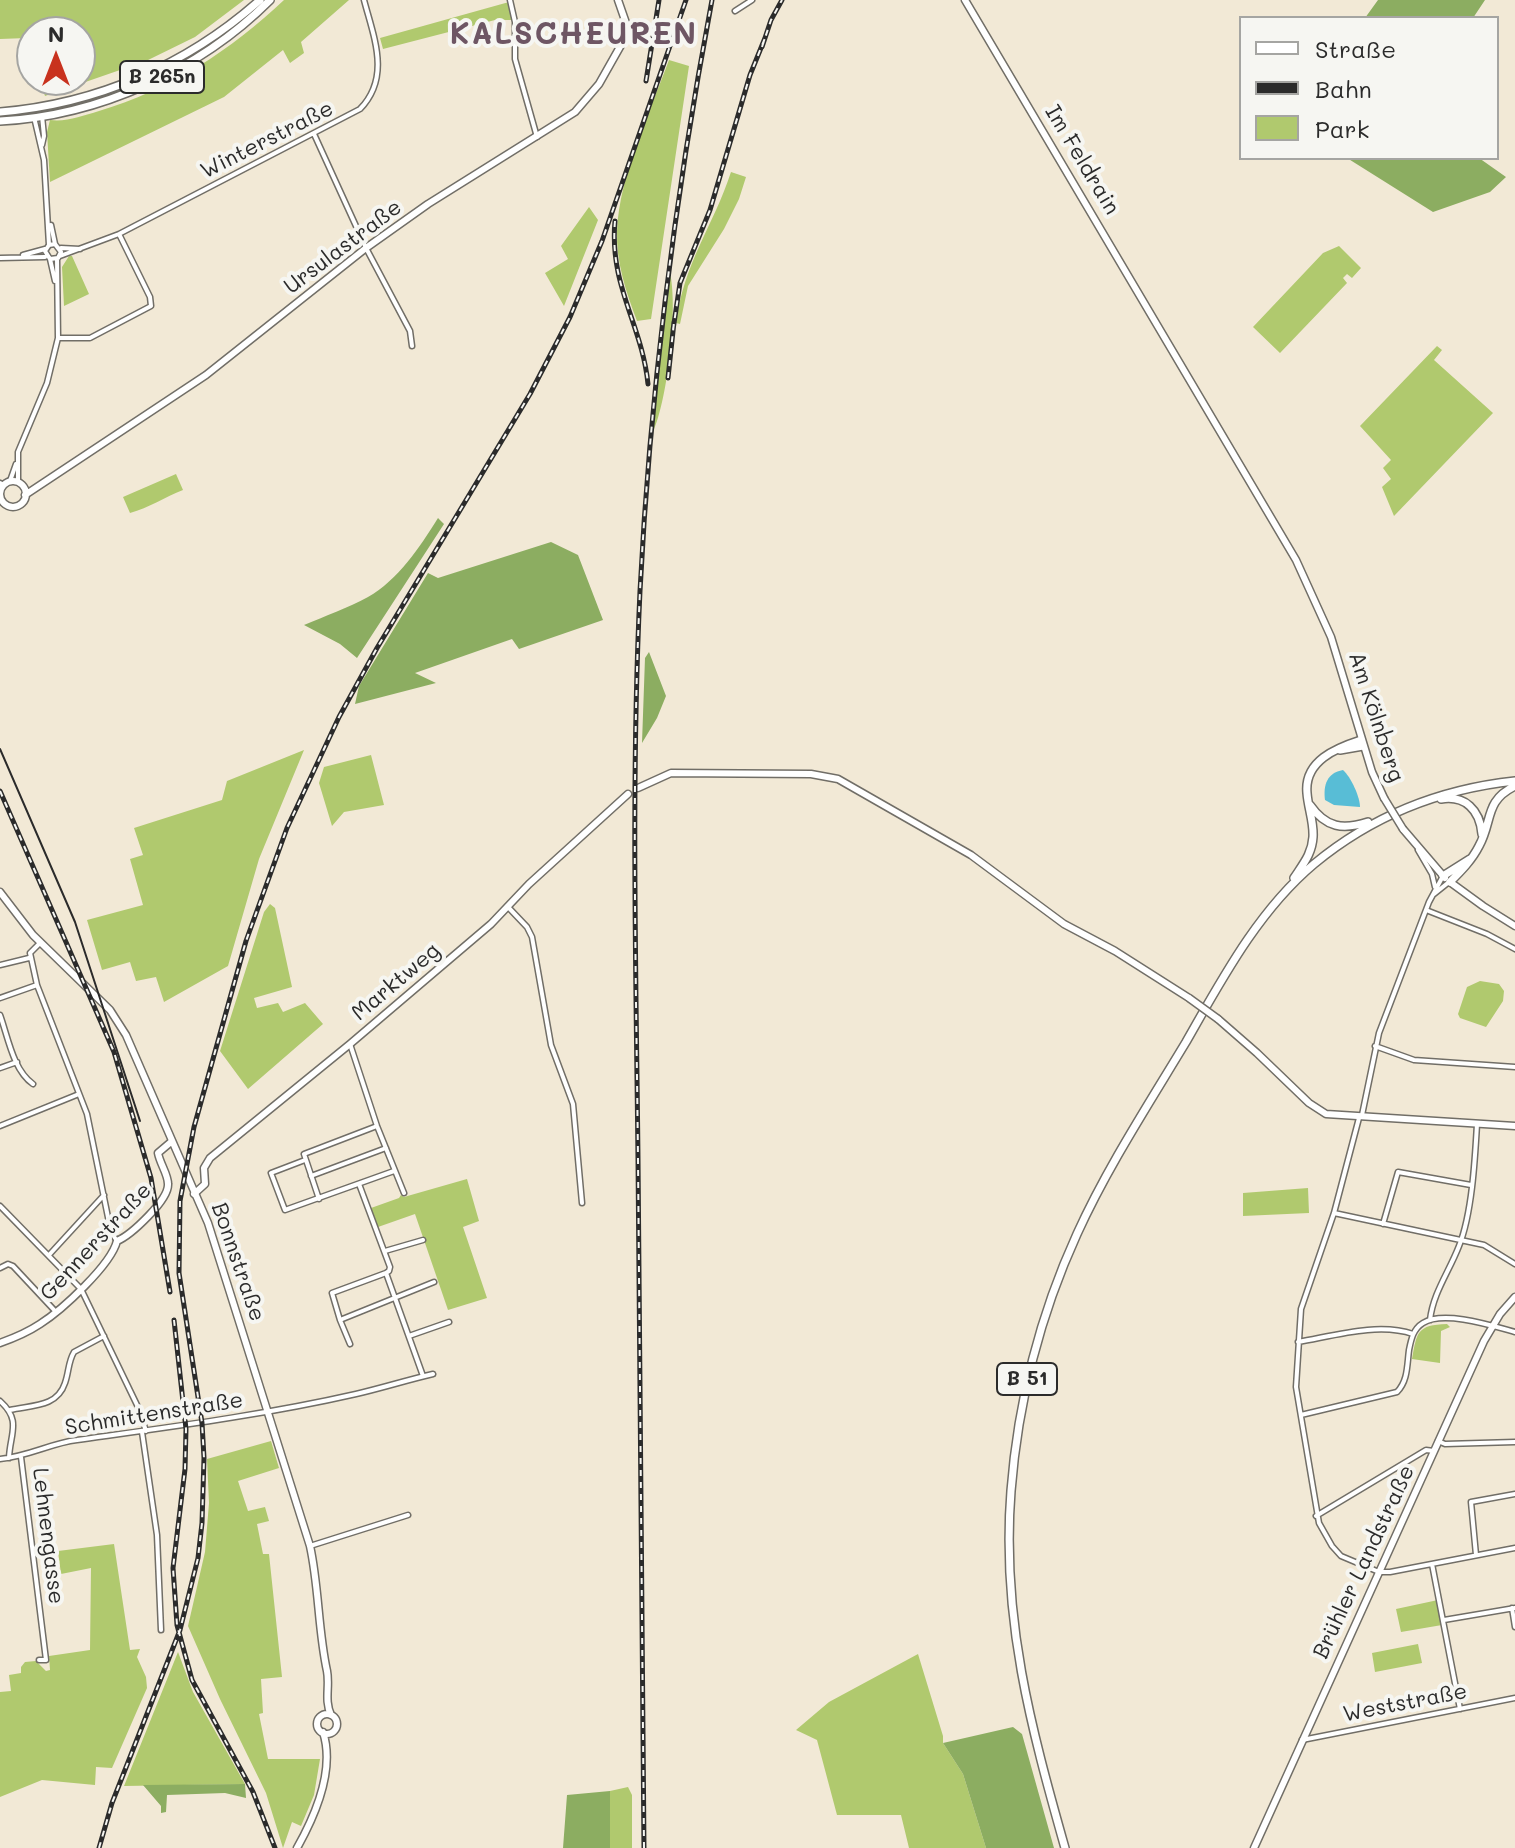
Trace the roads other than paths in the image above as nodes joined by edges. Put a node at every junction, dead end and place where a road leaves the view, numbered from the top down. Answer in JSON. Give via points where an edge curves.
{"nodes":[{"id":1,"x":260,"y":0,"type":"edge"},
{"id":2,"x":270,"y":0,"type":"edge"},
{"id":3,"x":364,"y":0,"type":"edge"},
{"id":4,"x":510,"y":0,"type":"edge"},
{"id":5,"x":618,"y":0,"type":"edge"},
{"id":6,"x":752,"y":0,"type":"edge"},
{"id":7,"x":965,"y":0,"type":"edge"},
{"id":8,"x":735,"y":11,"type":"dead end"},
{"id":9,"x":37,"y":107,"type":"junction"},
{"id":10,"x":0,"y":112,"type":"edge"},
{"id":11,"x":38,"y":117,"type":"junction"},
{"id":12,"x":0,"y":121,"type":"edge"},
{"id":13,"x":314,"y":134,"type":"junction"},
{"id":14,"x":537,"y":137,"type":"junction"},
{"id":15,"x":119,"y":234,"type":"junction"},
{"id":16,"x":52,"y":246,"type":"junction"},
{"id":17,"x":366,"y":248,"type":"junction"},
{"id":18,"x":83,"y":249,"type":"junction"},
{"id":19,"x":21,"y":256,"type":"junction"},
{"id":20,"x":0,"y":258,"type":"edge"},
{"id":21,"x":53,"y":258,"type":"junction"},
{"id":22,"x":58,"y":338,"type":"junction"},
{"id":23,"x":412,"y":346,"type":"dead end"},
{"id":24,"x":8,"y":489,"type":"edge"},
{"id":25,"x":3,"y":506,"type":"edge"},
{"id":26,"x":1319,"y":608,"type":"joint"},
{"id":27,"x":1362,"y":743,"type":"junction"},
{"id":28,"x":1515,"y":784,"type":"edge"},
{"id":29,"x":638,"y":788,"type":"dead end"},
{"id":30,"x":628,"y":794,"type":"dead end"},
{"id":31,"x":1421,"y":801,"type":"junction"},
{"id":32,"x":1309,"y":803,"type":"junction"},
{"id":33,"x":1382,"y":819,"type":"junction"},
{"id":34,"x":1482,"y":840,"type":"junction"},
{"id":35,"x":1417,"y":848,"type":"junction"},
{"id":36,"x":1446,"y":879,"type":"junction"},
{"id":37,"x":1435,"y":887,"type":"junction"},
{"id":38,"x":0,"y":892,"type":"edge"},
{"id":39,"x":1287,"y":892,"type":"junction"},
{"id":40,"x":1432,"y":896,"type":"junction"},
{"id":41,"x":508,"y":907,"type":"junction"},
{"id":42,"x":1426,"y":910,"type":"junction"},
{"id":43,"x":1515,"y":926,"type":"edge"},
{"id":44,"x":40,"y":943,"type":"junction"},
{"id":45,"x":1515,"y":949,"type":"edge"},
{"id":46,"x":29,"y":958,"type":"junction"},
{"id":47,"x":0,"y":965,"type":"edge"},
{"id":48,"x":37,"y":985,"type":"junction"},
{"id":49,"x":0,"y":998,"type":"edge"},
{"id":50,"x":0,"y":1017,"type":"edge"},
{"id":51,"x":350,"y":1044,"type":"junction"},
{"id":52,"x":1375,"y":1046,"type":"junction"},
{"id":53,"x":17,"y":1062,"type":"junction"},
{"id":54,"x":1515,"y":1067,"type":"edge"},
{"id":55,"x":0,"y":1068,"type":"edge"},
{"id":56,"x":33,"y":1084,"type":"dead end"},
{"id":57,"x":79,"y":1094,"type":"junction"},
{"id":58,"x":1360,"y":1118,"type":"junction"},
{"id":59,"x":1477,"y":1124,"type":"junction"},
{"id":60,"x":0,"y":1126,"type":"edge"},
{"id":61,"x":377,"y":1126,"type":"junction"},
{"id":62,"x":1515,"y":1126,"type":"edge"},
{"id":63,"x":171,"y":1142,"type":"junction"},
{"id":64,"x":386,"y":1148,"type":"junction"},
{"id":65,"x":305,"y":1160,"type":"junction"},
{"id":66,"x":394,"y":1171,"type":"junction"},
{"id":67,"x":311,"y":1176,"type":"junction"},
{"id":68,"x":359,"y":1184,"type":"junction"},
{"id":69,"x":1471,"y":1185,"type":"junction"},
{"id":70,"x":404,"y":1193,"type":"dead end"},
{"id":71,"x":194,"y":1194,"type":"junction"},
{"id":72,"x":105,"y":1195,"type":"junction"},
{"id":73,"x":319,"y":1199,"type":"junction"},
{"id":74,"x":582,"y":1203,"type":"dead end"},
{"id":75,"x":0,"y":1206,"type":"edge"},
{"id":76,"x":1334,"y":1213,"type":"junction"},
{"id":77,"x":1383,"y":1224,"type":"junction"},
{"id":78,"x":423,"y":1240,"type":"dead end"},
{"id":79,"x":1461,"y":1240,"type":"junction"},
{"id":80,"x":117,"y":1241,"type":"junction"},
{"id":81,"x":385,"y":1251,"type":"junction"},
{"id":82,"x":49,"y":1255,"type":"junction"},
{"id":83,"x":1515,"y":1264,"type":"edge"},
{"id":84,"x":0,"y":1268,"type":"edge"},
{"id":85,"x":386,"y":1273,"type":"junction"},
{"id":86,"x":434,"y":1282,"type":"dead end"},
{"id":87,"x":81,"y":1289,"type":"junction"},
{"id":88,"x":1515,"y":1297,"type":"edge"},
{"id":89,"x":395,"y":1298,"type":"junction"},
{"id":90,"x":56,"y":1312,"type":"junction"},
{"id":91,"x":340,"y":1320,"type":"junction"},
{"id":92,"x":1430,"y":1320,"type":"junction"},
{"id":93,"x":449,"y":1322,"type":"dead end"},
{"id":94,"x":1492,"y":1325,"type":"junction"},
{"id":95,"x":1515,"y":1332,"type":"edge"},
{"id":96,"x":1413,"y":1334,"type":"junction"},
{"id":97,"x":104,"y":1336,"type":"junction"},
{"id":98,"x":409,"y":1336,"type":"junction"},
{"id":99,"x":1298,"y":1342,"type":"junction"},
{"id":100,"x":0,"y":1343,"type":"edge"},
{"id":101,"x":350,"y":1344,"type":"dead end"},
{"id":102,"x":433,"y":1374,"type":"dead end"},
{"id":103,"x":423,"y":1376,"type":"junction"},
{"id":104,"x":0,"y":1401,"type":"edge"},
{"id":105,"x":10,"y":1410,"type":"junction"},
{"id":106,"x":267,"y":1412,"type":"junction"},
{"id":107,"x":1301,"y":1415,"type":"junction"},
{"id":108,"x":144,"y":1432,"type":"junction"},
{"id":109,"x":1438,"y":1441,"type":"junction"},
{"id":110,"x":1515,"y":1442,"type":"edge"},
{"id":111,"x":1434,"y":1451,"type":"junction"},
{"id":112,"x":21,"y":1457,"type":"junction"},
{"id":113,"x":9,"y":1458,"type":"junction"},
{"id":114,"x":0,"y":1459,"type":"edge"},
{"id":115,"x":1515,"y":1494,"type":"edge"},
{"id":116,"x":408,"y":1515,"type":"dead end"},
{"id":117,"x":1316,"y":1516,"type":"junction"},
{"id":118,"x":310,"y":1546,"type":"junction"},
{"id":119,"x":1515,"y":1548,"type":"edge"},
{"id":120,"x":1476,"y":1555,"type":"junction"},
{"id":121,"x":1432,"y":1564,"type":"junction"},
{"id":122,"x":1379,"y":1572,"type":"junction"},
{"id":123,"x":1514,"y":1608,"type":"edge"},
{"id":124,"x":1444,"y":1620,"type":"junction"},
{"id":125,"x":1515,"y":1627,"type":"edge"},
{"id":126,"x":161,"y":1630,"type":"dead end"},
{"id":127,"x":39,"y":1660,"type":"dead end"},
{"id":128,"x":327,"y":1696,"type":"junction"},
{"id":129,"x":1515,"y":1698,"type":"edge"},
{"id":130,"x":1460,"y":1709,"type":"junction"},
{"id":131,"x":331,"y":1715,"type":"junction"},
{"id":132,"x":321,"y":1716,"type":"junction"},
{"id":133,"x":323,"y":1732,"type":"junction"},
{"id":134,"x":332,"y":1732,"type":"junction"},
{"id":135,"x":1302,"y":1740,"type":"junction"},
{"id":136,"x":326,"y":1745,"type":"junction"},
{"id":137,"x":297,"y":1848,"type":"edge"},
{"id":138,"x":1065,"y":1848,"type":"edge"},
{"id":139,"x":1254,"y":1848,"type":"edge"}],
"edges":[{"from":1,"to":9,"type":"main road","number":"B 265n","via":[[222,32],[171,63],[79,99]]},
{"from":2,"to":11,"type":"main road","number":"B 265n","via":[[222,41],[166,75],[113,98]]},
{"from":3,"to":13,"type":"street","name":"Winterstraße","via":[[378,53],[376,83],[360,109]]},
{"from":4,"to":14,"type":"street","via":[[515,59]]},
{"from":5,"to":14,"type":"street","name":"Ursulastraße","via":[[625,38],[590,96]]},
{"from":6,"to":8,"type":"street"},
{"from":7,"to":26,"type":"street","name":"Im Feldrain","via":[[1296,560]]},
{"from":9,"to":10,"type":"main road","number":"B 265n"},
{"from":9,"to":11,"type":"street"},
{"from":11,"to":12,"type":"main road","number":"B 265n"},
{"from":11,"to":16,"type":"street"},
{"from":13,"to":15,"type":"street","name":"Winterstraße"},
{"from":13,"to":17,"type":"street"},
{"from":14,"to":17,"type":"street","name":"Ursulastraße"},
{"from":15,"to":18,"type":"street","name":"Winterstraße"},
{"from":15,"to":22,"type":"street","via":[[151,306],[90,338]]},
{"from":16,"to":18,"type":"street","name":"Winterstraße"},
{"from":16,"to":19,"type":"street"},
{"from":16,"to":21,"type":"street"},
{"from":16,"to":21,"type":"street"},
{"from":17,"to":23,"type":"street","via":[[410,331]]},
{"from":17,"to":24,"type":"street","name":"Ursulastraße","via":[[206,375],[45,482]]},
{"from":18,"to":21,"type":"street","name":"Winterstraße"},
{"from":19,"to":20,"type":"street"},
{"from":19,"to":21,"type":"street","name":"Winterstraße"},
{"from":21,"to":22,"type":"street"},
{"from":22,"to":24,"type":"street","via":[[51,373],[21,440]]},
{"from":24,"to":25,"type":"street","name":"Ursulastraße"},
{"from":24,"to":25,"type":"street","name":"Ursulastraße","via":[[17,505]]},
{"from":26,"to":27,"type":"street","name":"Am Kölnberg"},
{"from":27,"to":32,"type":"main road","via":[[1318,761],[1310,771]]},
{"from":27,"to":35,"type":"street","name":"Am Kölnberg","bridge":true,"via":[[1384,798]]},
{"from":28,"to":31,"type":"main road","number":"B 51","via":[[1461,789]]},
{"from":28,"to":34,"type":"main road","via":[[1493,804]]},
{"from":29,"to":58,"type":"street","bridge":true,"via":[[671,773],[811,774],[838,779],[971,855],[1064,924],[1189,998],[1326,1114]]},
{"from":30,"to":41,"type":"street","name":"Marktweg"},
{"from":31,"to":33,"type":"main road","number":"B 51"},
{"from":31,"to":34,"type":"main road","via":[[1465,801],[1478,815]]},
{"from":32,"to":33,"type":"main road","via":[[1321,819],[1340,827]]},
{"from":32,"to":39,"type":"main road","via":[[1312,845]]},
{"from":33,"to":39,"type":"main road","number":"B 51","via":[[1325,856]]},
{"from":34,"to":36,"type":"main road","via":[[1472,858]]},
{"from":35,"to":36,"type":"street","name":"Am Kölnberg"},
{"from":35,"to":37,"type":"street"},
{"from":36,"to":37,"type":"street"},
{"from":36,"to":40,"type":"street"},
{"from":36,"to":43,"type":"street","name":"Am Kölnberg"},
{"from":37,"to":40,"type":"street"},
{"from":38,"to":44,"type":"street","name":"Bonnstraße"},
{"from":39,"to":138,"type":"main road","number":"B 51","via":[[1226,974],[1086,1215],[1050,1300],[1027,1380],[1015,1446],[1011,1600],[1020,1674]]},
{"from":40,"to":42,"type":"street"},
{"from":41,"to":51,"type":"street","name":"Marktweg"},
{"from":41,"to":74,"type":"street","via":[[532,937],[551,1045],[573,1104]]},
{"from":42,"to":45,"type":"street"},
{"from":42,"to":52,"type":"street"},
{"from":44,"to":46,"type":"street"},
{"from":44,"to":63,"type":"street","name":"Bonnstraße","via":[[118,1021]]},
{"from":46,"to":47,"type":"street"},
{"from":46,"to":48,"type":"street"},
{"from":48,"to":49,"type":"street"},
{"from":48,"to":57,"type":"street"},
{"from":50,"to":53,"type":"street"},
{"from":51,"to":61,"type":"street"},
{"from":51,"to":71,"type":"street","name":"Marktweg","via":[[210,1158],[204,1168],[205,1184]]},
{"from":52,"to":54,"type":"street","via":[[1414,1060]]},
{"from":52,"to":58,"type":"street"},
{"from":53,"to":55,"type":"street"},
{"from":53,"to":56,"type":"street"},
{"from":57,"to":60,"type":"street"},
{"from":57,"to":72,"type":"street"},
{"from":58,"to":59,"type":"street"},
{"from":58,"to":76,"type":"street"},
{"from":59,"to":62,"type":"street"},
{"from":59,"to":69,"type":"street"},
{"from":61,"to":64,"type":"street"},
{"from":61,"to":65,"type":"street","via":[[306,1152]]},
{"from":63,"to":71,"type":"street","name":"Bonnstraße"},
{"from":63,"to":80,"type":"street","name":"Gennerstraße","via":[[158,1153],[168,1184],[165,1196],[128,1237]]},
{"from":64,"to":66,"type":"street"},
{"from":64,"to":67,"type":"street"},
{"from":65,"to":67,"type":"street"},
{"from":65,"to":73,"type":"street","via":[[271,1173],[282,1207],[289,1211]]},
{"from":66,"to":68,"type":"street"},
{"from":66,"to":70,"type":"street"},
{"from":67,"to":73,"type":"street"},
{"from":68,"to":73,"type":"street"},
{"from":68,"to":81,"type":"street"},
{"from":69,"to":77,"type":"street","via":[[1398,1172]]},
{"from":69,"to":79,"type":"street"},
{"from":71,"to":106,"type":"street","name":"Bonnstraße","via":[[221,1260]]},
{"from":72,"to":80,"type":"street"},
{"from":72,"to":82,"type":"street"},
{"from":75,"to":82,"type":"street"},
{"from":76,"to":77,"type":"street"},
{"from":76,"to":99,"type":"street","via":[[1301,1309]]},
{"from":77,"to":79,"type":"street"},
{"from":78,"to":81,"type":"street"},
{"from":79,"to":83,"type":"street","via":[[1484,1245]]},
{"from":79,"to":92,"type":"street","via":[[1433,1299]]},
{"from":80,"to":87,"type":"street","name":"Gennerstraße","via":[[115,1251]]},
{"from":81,"to":85,"type":"street","via":[[390,1269]]},
{"from":82,"to":87,"type":"street"},
{"from":84,"to":90,"type":"street","via":[[13,1266]]},
{"from":85,"to":89,"type":"street"},
{"from":85,"to":91,"type":"street","via":[[332,1293]]},
{"from":86,"to":89,"type":"street"},
{"from":87,"to":90,"type":"street","name":"Gennerstraße"},
{"from":87,"to":97,"type":"street"},
{"from":88,"to":94,"type":"street","name":"Brühler Landstraße"},
{"from":89,"to":91,"type":"street"},
{"from":89,"to":98,"type":"street"},
{"from":90,"to":100,"type":"street","name":"Gennerstraße"},
{"from":91,"to":101,"type":"street"},
{"from":92,"to":94,"type":"street"},
{"from":92,"to":96,"type":"street"},
{"from":93,"to":98,"type":"street"},
{"from":94,"to":95,"type":"street"},
{"from":94,"to":109,"type":"street","name":"Brühler Landstraße"},
{"from":96,"to":99,"type":"street","via":[[1365,1331]]},
{"from":96,"to":107,"type":"street","via":[[1405,1380],[1397,1392]]},
{"from":97,"to":105,"type":"street","via":[[74,1352],[64,1385],[53,1399]]},
{"from":97,"to":108,"type":"street","via":[[138,1407]]},
{"from":98,"to":103,"type":"street"},
{"from":99,"to":107,"type":"street"},
{"from":102,"to":103,"type":"street","name":"Schmittenstraße"},
{"from":103,"to":106,"type":"street","name":"Schmittenstraße"},
{"from":104,"to":105,"type":"street"},
{"from":105,"to":113,"type":"street","via":[[14,1423]]},
{"from":106,"to":108,"type":"street","name":"Schmittenstraße"},
{"from":106,"to":118,"type":"street","name":"Bonnstraße"},
{"from":107,"to":117,"type":"street"},
{"from":108,"to":112,"type":"street","name":"Schmittenstraße","via":[[74,1440]]},
{"from":108,"to":126,"type":"street","via":[[157,1535]]},
{"from":109,"to":110,"type":"street"},
{"from":109,"to":111,"type":"street","name":"Brühler Landstraße"},
{"from":111,"to":117,"type":"street","via":[[1426,1450]]},
{"from":111,"to":122,"type":"street","name":"Brühler Landstraße"},
{"from":112,"to":113,"type":"street","name":"Schmittenstraße"},
{"from":112,"to":127,"type":"street","name":"Lehnengasse","via":[[46,1660]]},
{"from":113,"to":114,"type":"street","name":"Schmittenstraße"},
{"from":115,"to":120,"type":"street","via":[[1471,1502]]},
{"from":116,"to":118,"type":"street"},
{"from":117,"to":122,"type":"street","via":[[1336,1551]]},
{"from":118,"to":128,"type":"street","name":"Bonnstraße"},
{"from":119,"to":120,"type":"street"},
{"from":120,"to":121,"type":"street"},
{"from":121,"to":122,"type":"street"},
{"from":121,"to":124,"type":"street"},
{"from":122,"to":135,"type":"street","name":"Brühler Landstraße"},
{"from":123,"to":124,"type":"street"},
{"from":123,"to":125,"type":"street"},
{"from":124,"to":130,"type":"street"},
{"from":128,"to":131,"type":"street","name":"Bonnstraße"},
{"from":128,"to":132,"type":"street","name":"Bonnstraße"},
{"from":129,"to":130,"type":"street","name":"Weststraße"},
{"from":130,"to":135,"type":"street","name":"Weststraße"},
{"from":131,"to":132,"type":"street"},
{"from":131,"to":134,"type":"street","via":[[337,1722]]},
{"from":132,"to":133,"type":"street"},
{"from":133,"to":134,"type":"street"},
{"from":133,"to":136,"type":"street"},
{"from":134,"to":136,"type":"street"},
{"from":135,"to":139,"type":"street","name":"Brühler Landstraße"},
{"from":136,"to":137,"type":"street","via":[[319,1798]]}]}
